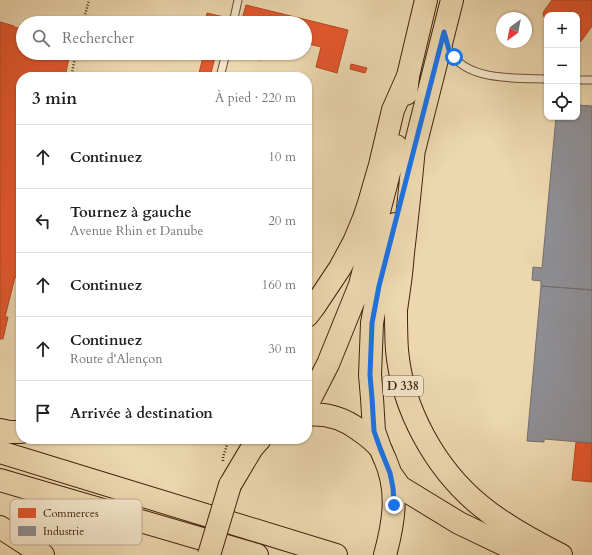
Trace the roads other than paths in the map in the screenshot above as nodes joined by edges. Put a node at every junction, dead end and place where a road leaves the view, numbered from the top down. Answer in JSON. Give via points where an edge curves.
{"nodes":[{"id":1,"x":238,"y":0,"type":"edge"},
{"id":2,"x":426,"y":0,"type":"edge"},
{"id":3,"x":452,"y":0,"type":"edge"},
{"id":4,"x":235,"y":16,"type":"edge"},
{"id":5,"x":444,"y":32,"type":"junction"},
{"id":6,"x":224,"y":60,"type":"edge"},
{"id":7,"x":221,"y":72,"type":"edge"},
{"id":8,"x":408,"y":76,"type":"junction"},
{"id":9,"x":544,"y":79,"type":"edge"},
{"id":10,"x":580,"y":80,"type":"edge"},
{"id":11,"x":592,"y":80,"type":"edge"},
{"id":12,"x":414,"y":148,"type":"junction"},
{"id":13,"x":312,"y":310,"type":"edge"},
{"id":14,"x":312,"y":395,"type":"edge"},
{"id":15,"x":312,"y":415,"type":"edge"},
{"id":16,"x":0,"y":430,"type":"edge"},
{"id":17,"x":16,"y":432,"type":"edge"},
{"id":18,"x":256,"y":444,"type":"edge"},
{"id":19,"x":380,"y":448,"type":"junction"},
{"id":20,"x":0,"y":452,"type":"edge"},
{"id":21,"x":390,"y":473,"type":"junction"},
{"id":22,"x":0,"y":480,"type":"edge"},
{"id":23,"x":65,"y":499,"type":"edge"},
{"id":24,"x":142,"y":521,"type":"edge"},
{"id":25,"x":0,"y":528,"type":"edge"},
{"id":26,"x":10,"y":534,"type":"edge"},
{"id":27,"x":27,"y":545,"type":"edge"},
{"id":28,"x":388,"y":545,"type":"edge"},
{"id":29,"x":43,"y":555,"type":"edge"},
{"id":30,"x":209,"y":555,"type":"edge"},
{"id":31,"x":257,"y":555,"type":"edge"},
{"id":32,"x":336,"y":555,"type":"edge"},
{"id":33,"x":526,"y":555,"type":"edge"},
{"id":34,"x":561,"y":555,"type":"edge"}],
"edges":[{"from":1,"to":4,"type":"lane"},
{"from":2,"to":8,"type":"main road"},
{"from":3,"to":5,"type":"main road"},
{"from":5,"to":9,"type":"lane","via":[[449,50],[464,67],[481,74]]},
{"from":5,"to":12,"type":"main road"},
{"from":6,"to":7,"type":"lane"},
{"from":8,"to":13,"type":"main road","via":[[393,110],[364,218],[340,268]]},
{"from":8,"to":14,"type":"main road","via":[[405,106],[360,285],[328,364]]},
{"from":10,"to":11,"type":"lane"},
{"from":12,"to":19,"type":"main road","via":[[372,323],[371,383],[374,431]]},
{"from":12,"to":34,"type":"main road","number":"D 338","via":[[396,310],[399,368],[409,404],[437,458],[480,506],[509,527]]},
{"from":15,"to":19,"type":"main road","via":[[327,415],[343,420]]},
{"from":16,"to":17,"type":"main road"},
{"from":18,"to":30,"type":"main road","bridge":true,"via":[[230,485]]},
{"from":19,"to":21,"type":"main road"},
{"from":20,"to":32,"type":"main road"},
{"from":21,"to":28,"type":"main road","via":[[394,505]]},
{"from":21,"to":33,"type":"main road","via":[[400,487],[459,523]]},
{"from":22,"to":23,"type":"main road"},
{"from":24,"to":31,"type":"main road"},
{"from":25,"to":26,"type":"main road"},
{"from":27,"to":29,"type":"main road"}]}
